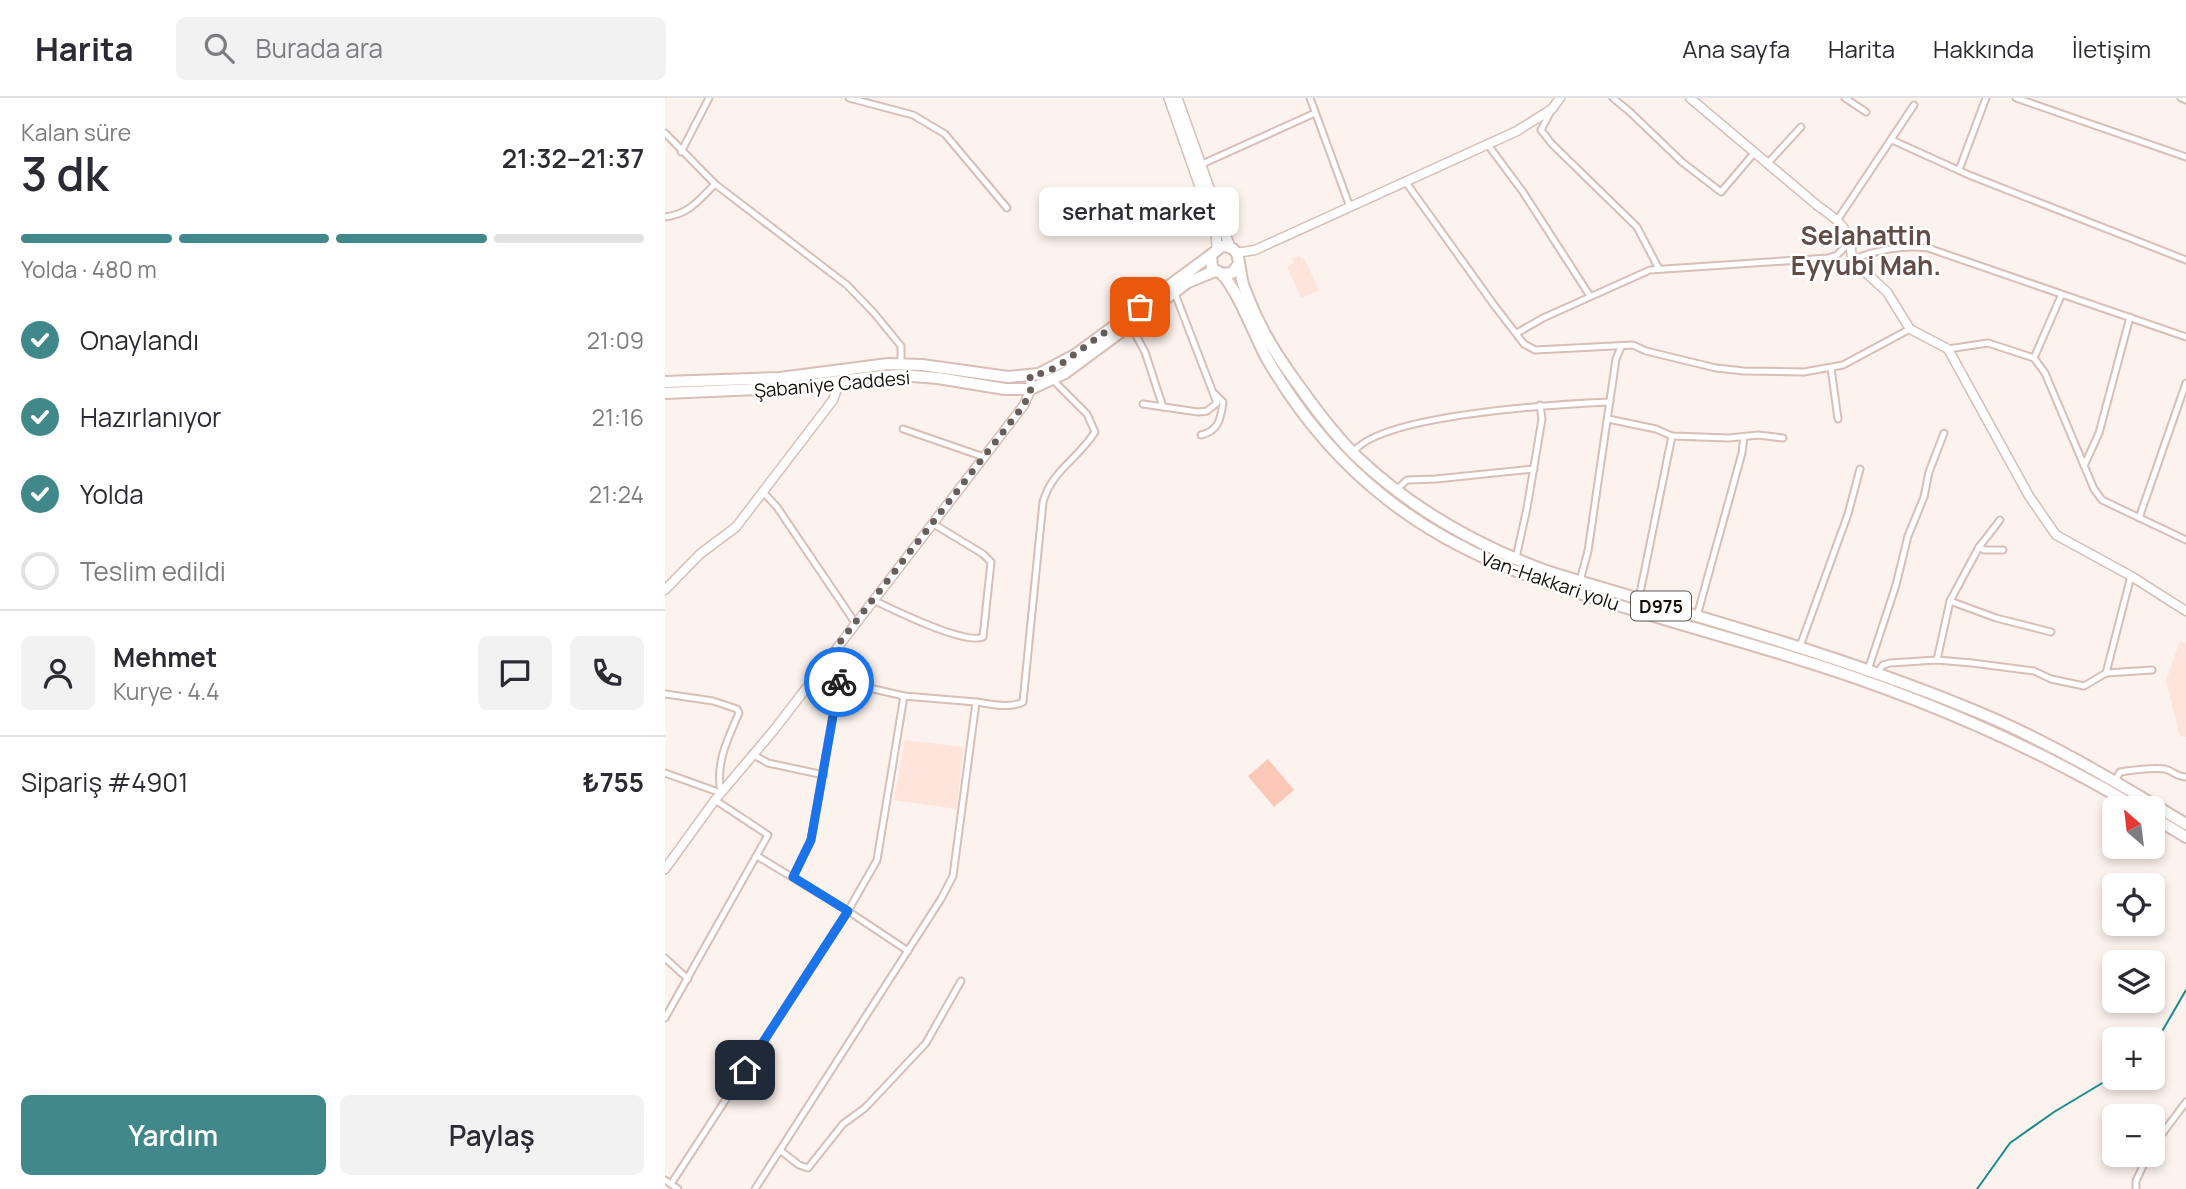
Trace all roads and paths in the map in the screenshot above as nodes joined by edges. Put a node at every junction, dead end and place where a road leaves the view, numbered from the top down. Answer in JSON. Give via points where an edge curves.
{"nodes":[{"id":1,"x":709,"y":98,"type":"edge"},
{"id":2,"x":849,"y":98,"type":"edge"},
{"id":3,"x":1169,"y":98,"type":"edge"},
{"id":4,"x":1177,"y":98,"type":"edge"},
{"id":5,"x":1310,"y":98,"type":"edge"},
{"id":6,"x":1560,"y":98,"type":"edge"},
{"id":7,"x":1613,"y":98,"type":"edge"},
{"id":8,"x":1690,"y":98,"type":"edge"},
{"id":9,"x":1845,"y":98,"type":"edge"},
{"id":10,"x":1986,"y":98,"type":"edge"},
{"id":11,"x":2016,"y":98,"type":"edge"},
{"id":12,"x":2181,"y":98,"type":"edge"},
{"id":13,"x":2186,"y":100,"type":"edge"},
{"id":14,"x":1914,"y":105,"type":"dead end"},
{"id":15,"x":1552,"y":109,"type":"junction"},
{"id":16,"x":1866,"y":112,"type":"dead end"},
{"id":17,"x":1315,"y":113,"type":"junction"},
{"id":18,"x":1801,"y":127,"type":"dead end"},
{"id":19,"x":665,"y":134,"type":"edge"},
{"id":20,"x":1892,"y":140,"type":"junction"},
{"id":21,"x":1488,"y":145,"type":"junction"},
{"id":22,"x":681,"y":152,"type":"junction"},
{"id":23,"x":1755,"y":152,"type":"junction"},
{"id":24,"x":2186,"y":156,"type":"edge"},
{"id":25,"x":1767,"y":164,"type":"junction"},
{"id":26,"x":1200,"y":165,"type":"junction"},
{"id":27,"x":1959,"y":170,"type":"junction"},
{"id":28,"x":1405,"y":181,"type":"junction"},
{"id":29,"x":715,"y":184,"type":"junction"},
{"id":30,"x":1350,"y":207,"type":"junction"},
{"id":31,"x":1007,"y":208,"type":"dead end"},
{"id":32,"x":665,"y":217,"type":"edge"},
{"id":33,"x":1838,"y":219,"type":"junction"},
{"id":34,"x":1851,"y":240,"type":"junction"},
{"id":35,"x":1233,"y":250,"type":"junction"},
{"id":36,"x":1255,"y":250,"type":"junction"},
{"id":37,"x":1214,"y":251,"type":"junction"},
{"id":38,"x":1852,"y":260,"type":"junction"},
{"id":39,"x":2186,"y":260,"type":"edge"},
{"id":40,"x":1238,"y":265,"type":"junction"},
{"id":41,"x":1659,"y":269,"type":"junction"},
{"id":42,"x":1218,"y":273,"type":"junction"},
{"id":43,"x":1174,"y":291,"type":"junction"},
{"id":44,"x":1590,"y":296,"type":"junction"},
{"id":45,"x":2061,"y":296,"type":"junction"},
{"id":46,"x":2130,"y":317,"type":"junction"},
{"id":47,"x":1130,"y":324,"type":"junction"},
{"id":48,"x":1910,"y":329,"type":"junction"},
{"id":49,"x":1517,"y":333,"type":"junction"},
{"id":50,"x":2186,"y":337,"type":"edge"},
{"id":51,"x":1621,"y":347,"type":"junction"},
{"id":52,"x":1948,"y":349,"type":"junction"},
{"id":53,"x":2034,"y":358,"type":"junction"},
{"id":54,"x":901,"y":364,"type":"junction"},
{"id":55,"x":1831,"y":368,"type":"junction"},
{"id":56,"x":1282,"y":372,"type":"junction"},
{"id":57,"x":1030,"y":376,"type":"junction"},
{"id":58,"x":1049,"y":376,"type":"junction"},
{"id":59,"x":841,"y":381,"type":"junction"},
{"id":60,"x":665,"y":382,"type":"edge"},
{"id":61,"x":2186,"y":383,"type":"edge"},
{"id":62,"x":1031,"y":389,"type":"junction"},
{"id":63,"x":665,"y":393,"type":"edge"},
{"id":64,"x":1215,"y":394,"type":"junction"},
{"id":65,"x":1610,"y":402,"type":"junction"},
{"id":66,"x":1143,"y":404,"type":"dead end"},
{"id":67,"x":1540,"y":405,"type":"junction"},
{"id":68,"x":1163,"y":407,"type":"junction"},
{"id":69,"x":1608,"y":419,"type":"junction"},
{"id":70,"x":1838,"y":419,"type":"dead end"},
{"id":71,"x":903,"y":429,"type":"dead end"},
{"id":72,"x":1944,"y":433,"type":"dead end"},
{"id":73,"x":1201,"y":435,"type":"dead end"},
{"id":74,"x":1672,"y":436,"type":"junction"},
{"id":75,"x":1744,"y":437,"type":"junction"},
{"id":76,"x":1783,"y":438,"type":"dead end"},
{"id":77,"x":1353,"y":453,"type":"junction"},
{"id":78,"x":984,"y":457,"type":"junction"},
{"id":79,"x":2084,"y":466,"type":"junction"},
{"id":80,"x":1534,"y":468,"type":"junction"},
{"id":81,"x":1860,"y":469,"type":"dead end"},
{"id":82,"x":1396,"y":490,"type":"junction"},
{"id":83,"x":763,"y":492,"type":"junction"},
{"id":84,"x":2139,"y":518,"type":"junction"},
{"id":85,"x":2000,"y":520,"type":"dead end"},
{"id":86,"x":932,"y":523,"type":"junction"},
{"id":87,"x":1452,"y":527,"type":"junction"},
{"id":88,"x":1445,"y":540,"type":"junction"},
{"id":89,"x":2186,"y":540,"type":"edge"},
{"id":90,"x":1979,"y":547,"type":"junction"},
{"id":91,"x":2003,"y":550,"type":"dead end"},
{"id":92,"x":1515,"y":560,"type":"junction"},
{"id":93,"x":1513,"y":572,"type":"junction"},
{"id":94,"x":2131,"y":576,"type":"junction"},
{"id":95,"x":1580,"y":582,"type":"junction"},
{"id":96,"x":665,"y":590,"type":"edge"},
{"id":97,"x":1639,"y":599,"type":"junction"},
{"id":98,"x":873,"y":600,"type":"junction"},
{"id":99,"x":1950,"y":601,"type":"junction"},
{"id":100,"x":2186,"y":611,"type":"edge"},
{"id":101,"x":1697,"y":617,"type":"junction"},
{"id":102,"x":856,"y":624,"type":"junction"},
{"id":103,"x":2051,"y":632,"type":"dead end"},
{"id":104,"x":1798,"y":653,"type":"junction"},
{"id":105,"x":826,"y":660,"type":"junction"},
{"id":106,"x":1937,"y":660,"type":"junction"},
{"id":107,"x":2152,"y":670,"type":"dead end"},
{"id":108,"x":1872,"y":671,"type":"junction"},
{"id":109,"x":2106,"y":673,"type":"junction"},
{"id":110,"x":839,"y":681,"type":"junction"},
{"id":111,"x":665,"y":694,"type":"edge"},
{"id":112,"x":904,"y":696,"type":"junction"},
{"id":113,"x":976,"y":702,"type":"junction"},
{"id":114,"x":752,"y":754,"type":"junction"},
{"id":115,"x":665,"y":773,"type":"edge"},
{"id":116,"x":824,"y":775,"type":"junction"},
{"id":117,"x":2186,"y":777,"type":"edge"},
{"id":118,"x":2115,"y":782,"type":"junction"},
{"id":119,"x":718,"y":796,"type":"junction"},
{"id":120,"x":2117,"y":796,"type":"edge"},
{"id":121,"x":2165,"y":824,"type":"edge"},
{"id":122,"x":2186,"y":824,"type":"edge"},
{"id":123,"x":2186,"y":837,"type":"edge"},
{"id":124,"x":757,"y":856,"type":"junction"},
{"id":125,"x":665,"y":869,"type":"edge"},
{"id":126,"x":793,"y":877,"type":"junction"},
{"id":127,"x":848,"y":911,"type":"junction"},
{"id":128,"x":908,"y":951,"type":"junction"},
{"id":129,"x":665,"y":958,"type":"edge"},
{"id":130,"x":688,"y":979,"type":"junction"},
{"id":131,"x":961,"y":981,"type":"dead end"},
{"id":132,"x":665,"y":1018,"type":"edge"},
{"id":133,"x":2186,"y":1102,"type":"edge"},
{"id":134,"x":2165,"y":1130,"type":"edge"},
{"id":135,"x":781,"y":1151,"type":"junction"},
{"id":136,"x":2142,"y":1167,"type":"edge"},
{"id":137,"x":668,"y":1182,"type":"edge"},
{"id":138,"x":678,"y":1189,"type":"edge"},
{"id":139,"x":755,"y":1189,"type":"edge"},
{"id":140,"x":2136,"y":1189,"type":"edge"}],
"edges":[{"from":1,"to":22,"type":"street"},
{"from":2,"to":31,"type":"street","via":[[913,115],[945,134]]},
{"from":3,"to":37,"type":"main road","via":[[1216,232]]},
{"from":4,"to":26,"type":"main road"},
{"from":5,"to":17,"type":"street"},
{"from":6,"to":15,"type":"street"},
{"from":7,"to":23,"type":"street","via":[[1721,192]]},
{"from":8,"to":23,"type":"street"},
{"from":9,"to":16,"type":"street"},
{"from":10,"to":27,"type":"street"},
{"from":11,"to":24,"type":"street"},
{"from":12,"to":13,"type":"street"},
{"from":14,"to":20,"type":"street"},
{"from":15,"to":21,"type":"street"},
{"from":15,"to":41,"type":"street","via":[[1541,130],[1637,227]]},
{"from":17,"to":26,"type":"street"},
{"from":17,"to":30,"type":"street"},
{"from":18,"to":25,"type":"street"},
{"from":19,"to":22,"type":"street"},
{"from":20,"to":27,"type":"street"},
{"from":20,"to":33,"type":"street"},
{"from":21,"to":28,"type":"street"},
{"from":21,"to":44,"type":"street"},
{"from":22,"to":29,"type":"street"},
{"from":23,"to":25,"type":"street"},
{"from":25,"to":33,"type":"street"},
{"from":26,"to":35,"type":"main road"},
{"from":27,"to":39,"type":"street"},
{"from":28,"to":30,"type":"street"},
{"from":28,"to":49,"type":"street"},
{"from":29,"to":32,"type":"street","via":[[681,215]]},
{"from":29,"to":54,"type":"street","via":[[847,285],[901,346]]},
{"from":30,"to":36,"type":"street"},
{"from":33,"to":34,"type":"street"},
{"from":34,"to":38,"type":"street"},
{"from":34,"to":41,"type":"street","via":[[1828,258]]},
{"from":35,"to":36,"type":"street"},
{"from":35,"to":37,"type":"highway"},
{"from":35,"to":40,"type":"highway"},
{"from":36,"to":40,"type":"street"},
{"from":37,"to":42,"type":"highway","via":[[1210,264]]},
{"from":37,"to":58,"type":"highway"},
{"from":38,"to":45,"type":"street","via":[[1896,248],[1928,248]]},
{"from":38,"to":48,"type":"street","via":[[1888,292]]},
{"from":40,"to":42,"type":"highway","via":[[1232,272]]},
{"from":40,"to":56,"type":"highway","number":"D975"},
{"from":41,"to":44,"type":"street"},
{"from":42,"to":43,"type":"highway","name":"Şabaniye Caddesi","via":[[1199,276]]},
{"from":42,"to":56,"type":"highway","name":"Van-Hakkari yolu","number":"D975","via":[[1231,285],[1253,333]]},
{"from":43,"to":47,"type":"highway","name":"Şabaniye Caddesi"},
{"from":43,"to":64,"type":"street"},
{"from":44,"to":49,"type":"street"},
{"from":45,"to":46,"type":"street"},
{"from":45,"to":53,"type":"street"},
{"from":46,"to":50,"type":"street"},
{"from":46,"to":79,"type":"street","via":[[2099,433]]},
{"from":47,"to":58,"type":"highway","name":"Şabaniye Caddesi"},
{"from":47,"to":68,"type":"street","via":[[1145,352]]},
{"from":48,"to":52,"type":"street"},
{"from":48,"to":55,"type":"street"},
{"from":49,"to":51,"type":"street","via":[[1535,350]]},
{"from":51,"to":55,"type":"street","via":[[1633,345],[1744,371]]},
{"from":51,"to":65,"type":"street"},
{"from":52,"to":53,"type":"street","via":[[1988,343]]},
{"from":52,"to":94,"type":"street","via":[[2029,496],[2056,535]]},
{"from":53,"to":79,"type":"street","via":[[2045,373]]},
{"from":54,"to":57,"type":"highway","via":[[988,376]]},
{"from":54,"to":60,"type":"highway","via":[[780,378]]},
{"from":55,"to":70,"type":"street"},
{"from":56,"to":77,"type":"highway","number":"D975"},
{"from":56,"to":88,"type":"highway","name":"Van-Hakkari yolu","number":"D975","via":[[1316,429],[1345,463],[1387,500]]},
{"from":57,"to":58,"type":"highway"},
{"from":57,"to":62,"type":"street"},
{"from":58,"to":62,"type":"highway","name":"Şabaniye Caddesi"},
{"from":58,"to":113,"type":"street","via":[[1087,414],[1095,432],[1047,487],[1023,702],[1016,706]]},
{"from":59,"to":62,"type":"highway","name":"Şabaniye Caddesi","via":[[922,376]]},
{"from":59,"to":63,"type":"highway","name":"Şabaniye Caddesi","via":[[746,391]]},
{"from":59,"to":83,"type":"street","via":[[833,400]]},
{"from":61,"to":84,"type":"street"},
{"from":62,"to":78,"type":"street"},
{"from":64,"to":68,"type":"street","via":[[1217,403],[1207,411]]},
{"from":64,"to":73,"type":"street","via":[[1223,402],[1217,426]]},
{"from":65,"to":67,"type":"street"},
{"from":65,"to":69,"type":"street"},
{"from":66,"to":68,"type":"street"},
{"from":67,"to":77,"type":"street","via":[[1403,426],[1374,436]]},
{"from":67,"to":80,"type":"street"},
{"from":69,"to":74,"type":"street"},
{"from":69,"to":95,"type":"street"},
{"from":71,"to":78,"type":"street"},
{"from":72,"to":108,"type":"street","via":[[1908,536]]},
{"from":74,"to":75,"type":"street"},
{"from":74,"to":97,"type":"street"},
{"from":75,"to":76,"type":"street"},
{"from":75,"to":101,"type":"street"},
{"from":77,"to":82,"type":"highway","number":"D975"},
{"from":78,"to":86,"type":"street"},
{"from":79,"to":84,"type":"street","via":[[2102,500]]},
{"from":80,"to":82,"type":"street","via":[[1407,480]]},
{"from":80,"to":92,"type":"street"},
{"from":81,"to":104,"type":"street"},
{"from":82,"to":87,"type":"highway","number":"D975"},
{"from":83,"to":96,"type":"street","via":[[736,527],[700,554]]},
{"from":83,"to":102,"type":"street"},
{"from":84,"to":89,"type":"street"},
{"from":85,"to":90,"type":"street"},
{"from":86,"to":98,"type":"street"},
{"from":86,"to":98,"type":"street","via":[[991,562],[983,637],[942,629]]},
{"from":87,"to":88,"type":"highway"},
{"from":87,"to":92,"type":"highway","number":"D975"},
{"from":88,"to":93,"type":"highway","name":"Van-Hakkari yolu","number":"D975"},
{"from":90,"to":91,"type":"street"},
{"from":90,"to":99,"type":"street"},
{"from":92,"to":93,"type":"street"},
{"from":92,"to":95,"type":"highway","number":"D975"},
{"from":93,"to":104,"type":"highway","name":"Van-Hakkari yolu","number":"D975"},
{"from":94,"to":100,"type":"street"},
{"from":94,"to":109,"type":"street"},
{"from":95,"to":97,"type":"highway","number":"D975"},
{"from":97,"to":101,"type":"highway","number":"D975"},
{"from":98,"to":102,"type":"street"},
{"from":99,"to":103,"type":"street"},
{"from":99,"to":106,"type":"street"},
{"from":101,"to":104,"type":"highway","number":"D975"},
{"from":102,"to":105,"type":"street"},
{"from":104,"to":108,"type":"highway","number":"D975"},
{"from":104,"to":120,"type":"highway","name":"Van-Hakkari yolu","number":"D975","via":[[1991,731]]},
{"from":105,"to":110,"type":"street"},
{"from":105,"to":114,"type":"street"},
{"from":106,"to":108,"type":"street","via":[[1890,663]]},
{"from":106,"to":109,"type":"street","via":[[2034,671],[2051,680],[2084,686]]},
{"from":107,"to":109,"type":"street"},
{"from":108,"to":118,"type":"highway","number":"D975","via":[[2005,724]]},
{"from":110,"to":112,"type":"street"},
{"from":110,"to":116,"type":"street"},
{"from":111,"to":119,"type":"street","via":[[737,709],[718,771]]},
{"from":112,"to":113,"type":"street"},
{"from":112,"to":127,"type":"street","via":[[877,860]]},
{"from":113,"to":128,"type":"street","via":[[953,876]]},
{"from":114,"to":116,"type":"street"},
{"from":114,"to":119,"type":"street"},
{"from":115,"to":119,"type":"street"},
{"from":116,"to":126,"type":"street","via":[[811,840]]},
{"from":117,"to":118,"type":"street","via":[[2167,769],[2141,769],[2120,772]]},
{"from":118,"to":122,"type":"highway","number":"D975"},
{"from":119,"to":124,"type":"street","via":[[768,835]]},
{"from":119,"to":125,"type":"street"},
{"from":121,"to":123,"type":"highway"},
{"from":124,"to":126,"type":"street"},
{"from":124,"to":130,"type":"street"},
{"from":126,"to":127,"type":"street"},
{"from":127,"to":128,"type":"street"},
{"from":127,"to":137,"type":"street"},
{"from":128,"to":135,"type":"street"},
{"from":129,"to":130,"type":"street"},
{"from":130,"to":132,"type":"street"},
{"from":131,"to":135,"type":"street","via":[[926,1043],[865,1108],[843,1124],[808,1168]]},
{"from":133,"to":134,"type":"street"},
{"from":135,"to":139,"type":"street"},
{"from":136,"to":140,"type":"street"},
{"from":137,"to":138,"type":"street"}]}
